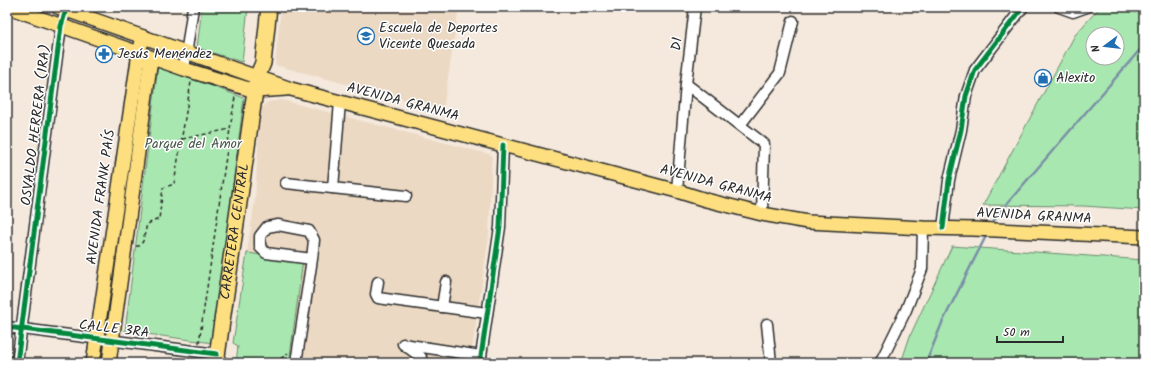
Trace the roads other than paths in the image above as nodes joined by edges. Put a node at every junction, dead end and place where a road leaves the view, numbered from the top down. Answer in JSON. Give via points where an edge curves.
{"nodes":[{"id":1,"x":8,"y":7,"type":"edge"},
{"id":2,"x":193,"y":7,"type":"edge"},
{"id":3,"x":259,"y":7,"type":"edge"},
{"id":4,"x":269,"y":7,"type":"edge"},
{"id":5,"x":695,"y":7,"type":"edge"},
{"id":6,"x":1023,"y":7,"type":"edge"},
{"id":7,"x":1059,"y":7,"type":"edge"},
{"id":8,"x":1087,"y":7,"type":"edge"},
{"id":9,"x":62,"y":8,"type":"edge"},
{"id":10,"x":793,"y":21,"type":"dead end"},
{"id":11,"x":61,"y":26,"type":"junction"},
{"id":12,"x":142,"y":37,"type":"junction"},
{"id":13,"x":156,"y":41,"type":"junction"},
{"id":14,"x":186,"y":52,"type":"junction"},
{"id":15,"x":139,"y":53,"type":"junction"},
{"id":16,"x":151,"y":58,"type":"junction"},
{"id":17,"x":188,"y":70,"type":"junction"},
{"id":18,"x":256,"y":84,"type":"junction"},
{"id":19,"x":686,"y":84,"type":"junction"},
{"id":20,"x":340,"y":102,"type":"junction"},
{"id":21,"x":740,"y":126,"type":"junction"},
{"id":22,"x":503,"y":144,"type":"junction"},
{"id":23,"x":286,"y":183,"type":"dead end"},
{"id":24,"x":333,"y":188,"type":"junction"},
{"id":25,"x":677,"y":191,"type":"junction"},
{"id":26,"x":406,"y":196,"type":"dead end"},
{"id":27,"x":762,"y":214,"type":"junction"},
{"id":28,"x":923,"y":228,"type":"junction"},
{"id":29,"x":943,"y":228,"type":"junction"},
{"id":30,"x":1144,"y":237,"type":"edge"},
{"id":31,"x":312,"y":258,"type":"junction"},
{"id":32,"x":378,"y":282,"type":"dead end"},
{"id":33,"x":446,"y":282,"type":"dead end"},
{"id":34,"x":442,"y":307,"type":"junction"},
{"id":35,"x":487,"y":313,"type":"junction"},
{"id":36,"x":767,"y":324,"type":"dead end"},
{"id":37,"x":7,"y":327,"type":"edge"},
{"id":38,"x":22,"y":329,"type":"junction"},
{"id":39,"x":96,"y":339,"type":"junction"},
{"id":40,"x":112,"y":341,"type":"junction"},
{"id":41,"x":217,"y":359,"type":"edge"},
{"id":42,"x":420,"y":360,"type":"edge"},
{"id":43,"x":480,"y":360,"type":"edge"},
{"id":44,"x":18,"y":363,"type":"edge"},
{"id":45,"x":93,"y":363,"type":"edge"},
{"id":46,"x":109,"y":363,"type":"edge"},
{"id":47,"x":296,"y":363,"type":"edge"},
{"id":48,"x":771,"y":363,"type":"edge"},
{"id":49,"x":880,"y":363,"type":"edge"}],
"edges":[{"from":1,"to":11,"type":"main road","name":"AVENIDA GRANMA"},
{"from":2,"to":14,"type":"street"},
{"from":3,"to":18,"type":"highway","name":"CARRETERA CENTRAL","via":[[253,59]]},
{"from":4,"to":18,"type":"highway","name":"CARRETERA CENTRAL","via":[[263,63]]},
{"from":5,"to":19,"type":"street","name":"D1"},
{"from":6,"to":29,"type":"street","via":[[975,70],[966,96],[949,180]]},
{"from":7,"to":8,"type":"street","via":[[1073,12]]},
{"from":9,"to":11,"type":"street","name":"OSVALDO HERRERA (1RA)"},
{"from":9,"to":12,"type":"main road","name":"AVENIDA GRANMA"},
{"from":10,"to":21,"type":"street","via":[[780,73]]},
{"from":11,"to":15,"type":"main road","name":"AVENIDA GRANMA"},
{"from":11,"to":38,"type":"street","name":"OSVALDO HERRERA (1RA)"},
{"from":12,"to":13,"type":"main road","name":"AVENIDA GRANMA"},
{"from":12,"to":15,"type":"main road","name":"AVENIDA FRANK PAÍS"},
{"from":13,"to":14,"type":"main road","name":"AVENIDA GRANMA"},
{"from":13,"to":16,"type":"street"},
{"from":14,"to":17,"type":"street"},
{"from":14,"to":18,"type":"main road","name":"AVENIDA GRANMA"},
{"from":15,"to":16,"type":"main road","name":"AVENIDA GRANMA"},
{"from":15,"to":39,"type":"main road","name":"AVENIDA FRANK PAÍS"},
{"from":16,"to":17,"type":"main road","name":"AVENIDA GRANMA"},
{"from":16,"to":40,"type":"main road"},
{"from":17,"to":18,"type":"main road","name":"AVENIDA GRANMA","via":[[237,86]]},
{"from":18,"to":20,"type":"main road","name":"AVENIDA GRANMA","via":[[291,89]]},
{"from":18,"to":41,"type":"highway","name":"CARRETERA CENTRAL"},
{"from":19,"to":21,"type":"street"},
{"from":19,"to":25,"type":"street","name":"D1"},
{"from":20,"to":22,"type":"main road","name":"AVENIDA GRANMA"},
{"from":20,"to":24,"type":"street"},
{"from":21,"to":27,"type":"street","via":[[764,144]]},
{"from":22,"to":25,"type":"main road","name":"AVENIDA GRANMA"},
{"from":22,"to":35,"type":"street","via":[[500,227]]},
{"from":23,"to":24,"type":"street"},
{"from":24,"to":26,"type":"street"},
{"from":25,"to":27,"type":"main road","name":"AVENIDA GRANMA"},
{"from":27,"to":28,"type":"main road","name":"AVENIDA GRANMA","via":[[808,222]]},
{"from":28,"to":29,"type":"main road","name":"AVENIDA GRANMA"},
{"from":28,"to":49,"type":"street","via":[[922,269],[906,310]]},
{"from":29,"to":30,"type":"main road","name":"AVENIDA GRANMA"},
{"from":31,"to":31,"type":"street","via":[[314,240],[309,231],[278,225],[267,227],[260,236],[260,246],[266,253]]},
{"from":31,"to":47,"type":"street"},
{"from":32,"to":34,"type":"street","via":[[378,298]]},
{"from":33,"to":34,"type":"street"},
{"from":34,"to":35,"type":"street"},
{"from":35,"to":43,"type":"street"},
{"from":36,"to":48,"type":"street"},
{"from":37,"to":38,"type":"street","name":"CALLE 3RA"},
{"from":38,"to":39,"type":"street","name":"CALLE 3RA"},
{"from":38,"to":44,"type":"street","name":"OSVALDO HERRERA (1RA)"},
{"from":39,"to":40,"type":"street","name":"CALLE 3RA"},
{"from":39,"to":45,"type":"main road","name":"AVENIDA FRANK PAÍS"},
{"from":40,"to":41,"type":"street","name":"CALLE 3RA","via":[[197,352]]},
{"from":40,"to":46,"type":"main road"},
{"from":42,"to":43,"type":"street","via":[[402,344]]}]}
